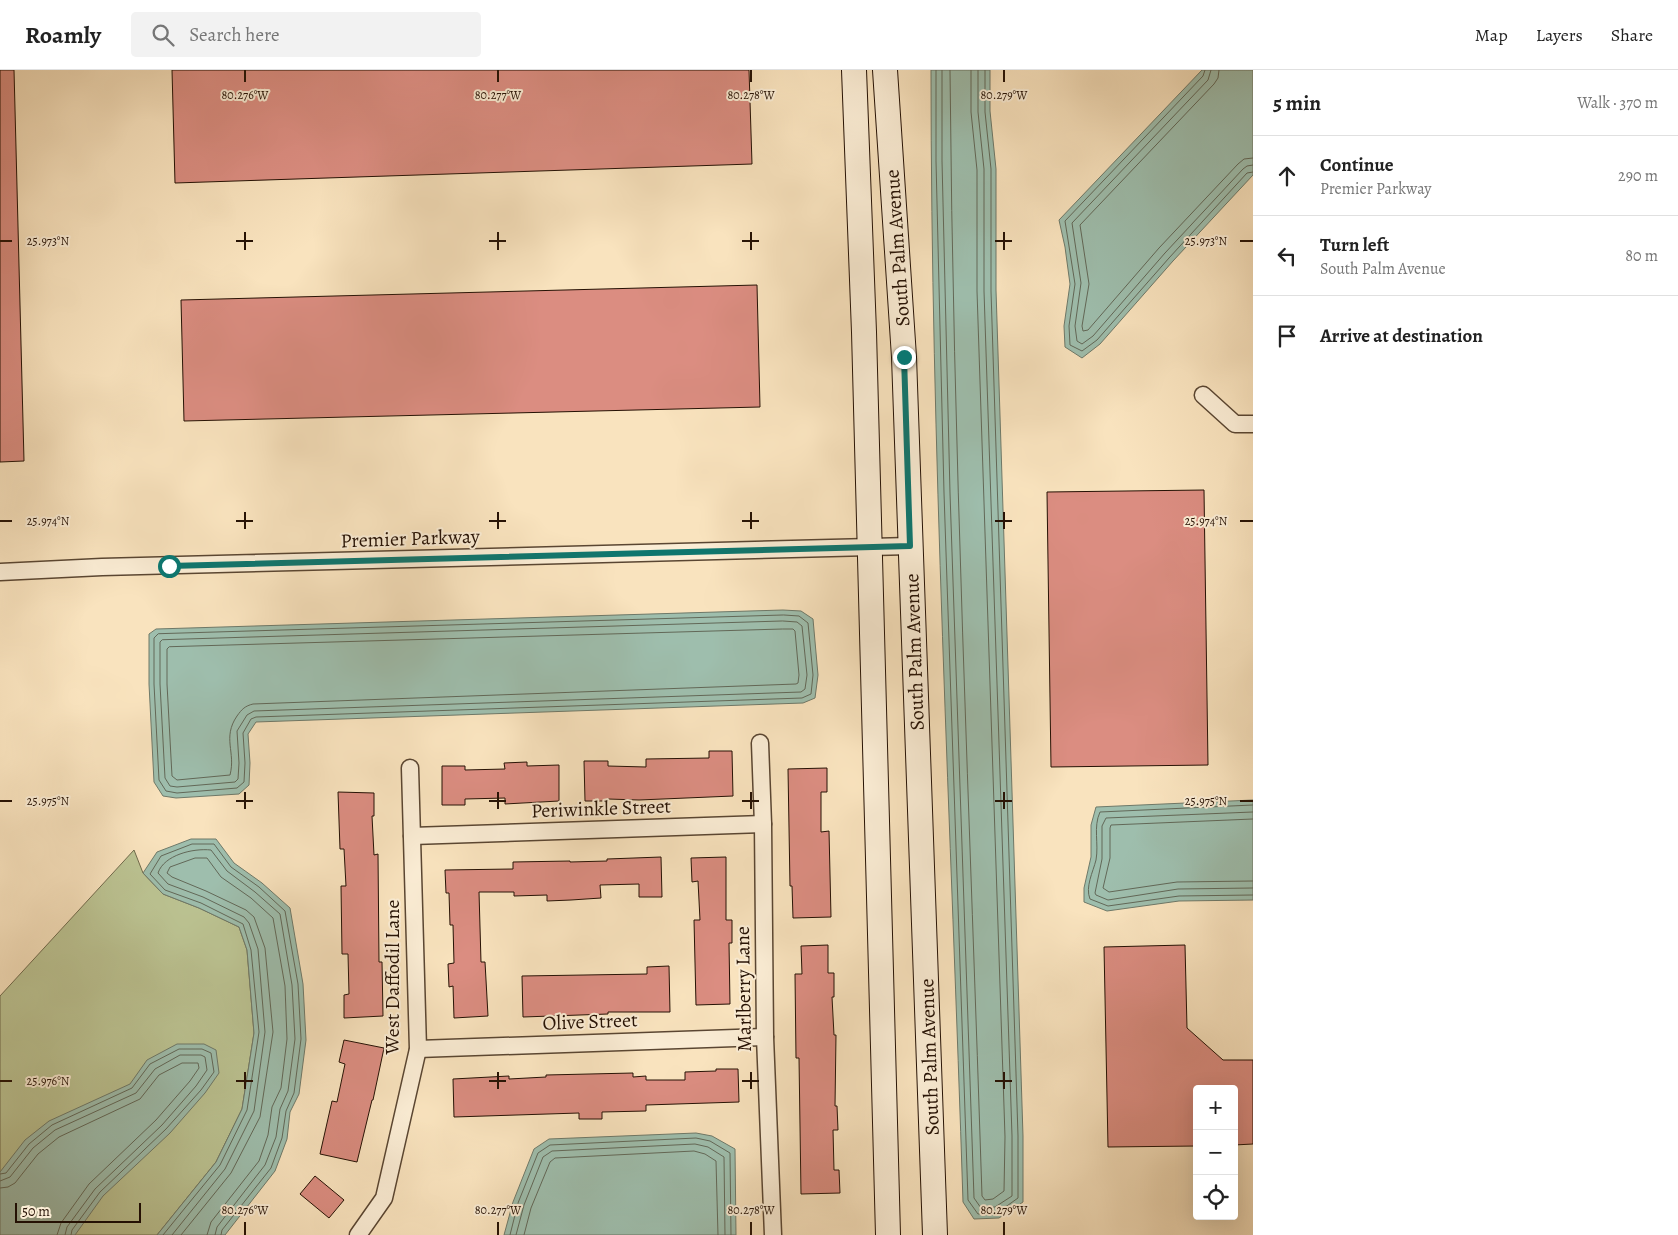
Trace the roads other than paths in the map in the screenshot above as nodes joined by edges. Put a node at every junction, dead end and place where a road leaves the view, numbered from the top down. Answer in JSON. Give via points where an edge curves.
{"nodes":[{"id":1,"x":854,"y":70,"type":"edge"},
{"id":2,"x":885,"y":70,"type":"edge"},
{"id":3,"x":1204,"y":395,"type":"dead end"},
{"id":4,"x":1253,"y":424,"type":"edge"},
{"id":5,"x":870,"y":546,"type":"junction"},
{"id":6,"x":910,"y":546,"type":"junction"},
{"id":7,"x":0,"y":572,"type":"edge"},
{"id":8,"x":760,"y":743,"type":"dead end"},
{"id":9,"x":410,"y":768,"type":"dead end"},
{"id":10,"x":763,"y":824,"type":"junction"},
{"id":11,"x":412,"y":836,"type":"junction"},
{"id":12,"x":765,"y":1037,"type":"junction"},
{"id":13,"x":418,"y":1049,"type":"junction"},
{"id":14,"x":358,"y":1235,"type":"edge"},
{"id":15,"x":773,"y":1235,"type":"edge"},
{"id":16,"x":888,"y":1235,"type":"edge"},
{"id":17,"x":936,"y":1235,"type":"edge"}],
"edges":[{"from":1,"to":5,"type":"main road","name":"South Palm Avenue"},
{"from":2,"to":6,"type":"main road","name":"South Palm Avenue","via":[[904,357]]},
{"from":3,"to":4,"type":"street","via":[[1235,424]]},
{"from":5,"to":6,"type":"street","name":"Premier Parkway"},
{"from":5,"to":7,"type":"street","name":"Premier Parkway"},
{"from":5,"to":16,"type":"main road","name":"South Palm Avenue"},
{"from":6,"to":17,"type":"main road","name":"South Palm Avenue"},
{"from":8,"to":10,"type":"street","name":"Marlberry Lane"},
{"from":9,"to":11,"type":"street","name":"West Daffodil Lane"},
{"from":10,"to":11,"type":"street","name":"Periwinkle Street"},
{"from":10,"to":12,"type":"street","name":"Marlberry Lane"},
{"from":11,"to":13,"type":"street","name":"West Daffodil Lane"},
{"from":12,"to":13,"type":"street","name":"Olive Street"},
{"from":12,"to":15,"type":"street","name":"Marlberry Lane"},
{"from":13,"to":14,"type":"street","name":"West Daffodil Lane","via":[[384,1198]]}]}
